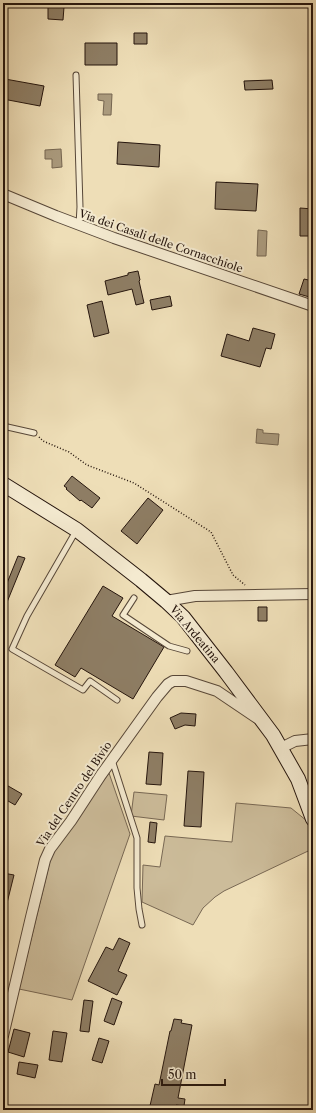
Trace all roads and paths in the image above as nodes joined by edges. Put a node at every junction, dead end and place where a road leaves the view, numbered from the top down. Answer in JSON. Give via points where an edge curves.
{"nodes":[{"id":1,"x":76,"y":74,"type":"dead end"},
{"id":2,"x":3,"y":194,"type":"edge"},
{"id":3,"x":79,"y":225,"type":"junction"},
{"id":4,"x":313,"y":306,"type":"edge"},
{"id":5,"x":3,"y":426,"type":"edge"},
{"id":6,"x":34,"y":433,"type":"joint"},
{"id":7,"x":3,"y":484,"type":"edge"},
{"id":8,"x":77,"y":530,"type":"junction"},
{"id":9,"x":313,"y":594,"type":"edge"},
{"id":10,"x":255,"y":595,"type":"junction"},
{"id":11,"x":134,"y":598,"type":"dead end"},
{"id":12,"x":166,"y":601,"type":"junction"},
{"id":13,"x":187,"y":651,"type":"dead end"},
{"id":14,"x":117,"y":700,"type":"dead end"},
{"id":15,"x":264,"y":722,"type":"junction"},
{"id":16,"x":313,"y":739,"type":"edge"},
{"id":17,"x":281,"y":748,"type":"junction"},
{"id":18,"x":112,"y":760,"type":"junction"},
{"id":19,"x":313,"y":819,"type":"edge"},
{"id":20,"x":142,"y":925,"type":"dead end"},
{"id":21,"x":3,"y":1036,"type":"edge"}],
"edges":[{"from":1,"to":3,"type":"lane"},
{"from":2,"to":3,"type":"street","name":"Via dei Casali delle Cornacchiole"},
{"from":3,"to":4,"type":"street","name":"Via dei Casali delle Cornacchiole"},
{"from":5,"to":6,"type":"lane"},
{"from":6,"to":10,"type":"path","via":[[43,442],[69,452],[88,465],[134,483],[212,532],[233,574]]},
{"from":7,"to":8,"type":"main road","name":"Via Ardeatina"},
{"from":8,"to":12,"type":"main road","name":"Via Ardeatina"},
{"from":8,"to":14,"type":"lane","via":[[27,616],[12,649],[83,690],[90,681]]},
{"from":9,"to":10,"type":"street"},
{"from":10,"to":12,"type":"street","via":[[195,596]]},
{"from":11,"to":13,"type":"lane","via":[[123,615],[169,646]]},
{"from":12,"to":15,"type":"main road","name":"Via Ardeatina","via":[[199,636]]},
{"from":15,"to":17,"type":"main road","name":"Via Ardeatina"},
{"from":15,"to":18,"type":"street","name":"Via del Centro del Bivio","via":[[217,692],[194,683],[175,680],[157,697]]},
{"from":16,"to":17,"type":"street","via":[[295,741]]},
{"from":17,"to":19,"type":"main road","name":"Via Ardeatina","via":[[298,780]]},
{"from":18,"to":20,"type":"lane","via":[[137,838],[137,888]]},
{"from":18,"to":21,"type":"street","name":"Via del Centro del Bivio","via":[[47,855]]}]}
